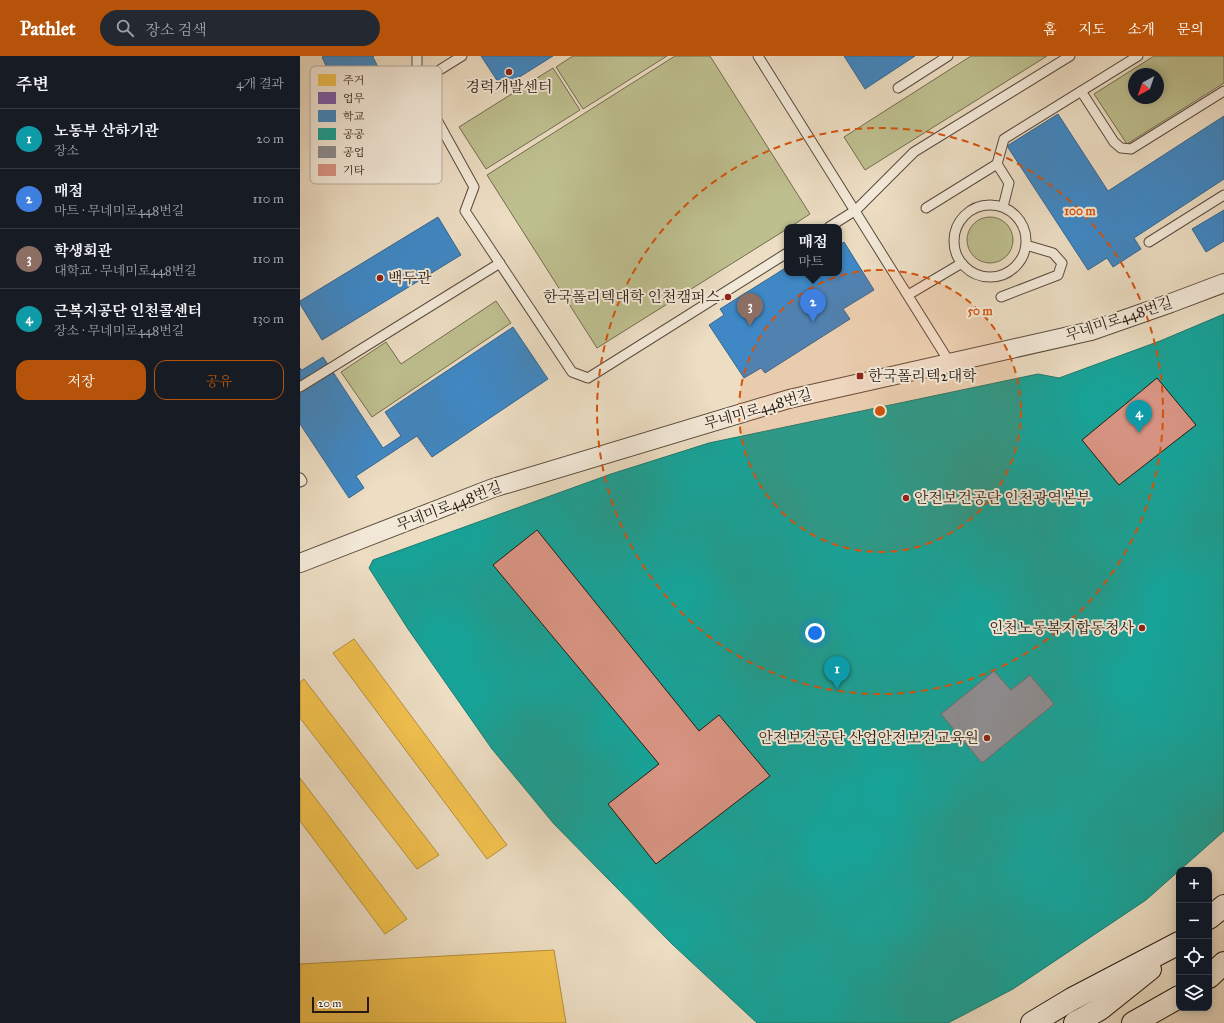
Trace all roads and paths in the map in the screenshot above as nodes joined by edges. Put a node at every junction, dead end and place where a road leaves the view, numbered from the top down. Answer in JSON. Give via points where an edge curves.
{"nodes":[{"id":1,"x":462,"y":56,"type":"edge"},
{"id":2,"x":758,"y":56,"type":"edge"},
{"id":3,"x":948,"y":56,"type":"edge"},
{"id":4,"x":1070,"y":56,"type":"edge"},
{"id":5,"x":1138,"y":56,"type":"edge"},
{"id":6,"x":1057,"y":59,"type":"edge"},
{"id":7,"x":442,"y":68,"type":"edge"},
{"id":8,"x":898,"y":88,"type":"dead end"},
{"id":9,"x":1081,"y":91,"type":"junction"},
{"id":10,"x":1224,"y":91,"type":"edge"},
{"id":11,"x":442,"y":129,"type":"edge"},
{"id":12,"x":998,"y":164,"type":"junction"},
{"id":13,"x":1224,"y":195,"type":"edge"},
{"id":14,"x":1003,"y":207,"type":"junction"},
{"id":15,"x":926,"y":208,"type":"dead end"},
{"id":16,"x":856,"y":210,"type":"junction"},
{"id":17,"x":834,"y":224,"type":"edge"},
{"id":18,"x":1149,"y":242,"type":"dead end"},
{"id":19,"x":1026,"y":245,"type":"junction"},
{"id":20,"x":784,"y":256,"type":"edge"},
{"id":21,"x":500,"y":263,"type":"junction"},
{"id":22,"x":962,"y":264,"type":"junction"},
{"id":23,"x":1224,"y":283,"type":"edge"},
{"id":24,"x":908,"y":295,"type":"junction"},
{"id":25,"x":1001,"y":297,"type":"dead end"},
{"id":26,"x":950,"y":362,"type":"junction"},
{"id":27,"x":300,"y":387,"type":"edge"},
{"id":28,"x":300,"y":478,"type":"edge"},
{"id":29,"x":300,"y":482,"type":"edge"},
{"id":30,"x":300,"y":563,"type":"edge"},
{"id":31,"x":1224,"y":906,"type":"edge"},
{"id":32,"x":1212,"y":916,"type":"edge"},
{"id":33,"x":1176,"y":945,"type":"edge"},
{"id":34,"x":1176,"y":946,"type":"edge"},
{"id":35,"x":1176,"y":999,"type":"edge"},
{"id":36,"x":1176,"y":1008,"type":"edge"},
{"id":37,"x":1032,"y":1023,"type":"edge"},
{"id":38,"x":1075,"y":1023,"type":"edge"},
{"id":39,"x":1133,"y":1023,"type":"edge"},
{"id":40,"x":1159,"y":1023,"type":"edge"}],
"edges":[{"from":1,"to":7,"type":"lane"},
{"from":2,"to":16,"type":"lane"},
{"from":3,"to":8,"type":"lane"},
{"from":4,"to":6,"type":"lane"},
{"from":5,"to":9,"type":"lane"},
{"from":6,"to":16,"type":"lane","via":[[914,152]]},
{"from":9,"to":10,"type":"lane","via":[[1114,142],[1121,148],[1131,149]]},
{"from":9,"to":12,"type":"lane","via":[[1004,139]]},
{"from":11,"to":21,"type":"lane","via":[[474,187],[465,211]]},
{"from":12,"to":14,"type":"lane","via":[[1009,183]]},
{"from":12,"to":15,"type":"lane"},
{"from":13,"to":18,"type":"lane"},
{"from":14,"to":19,"type":"lane","via":[[1013,213],[1020,222],[1025,233]]},
{"from":14,"to":22,"type":"lane","via":[[980,206],[969,211],[961,220],[954,242]]},
{"from":16,"to":17,"type":"lane"},
{"from":16,"to":24,"type":"lane"},
{"from":19,"to":22,"type":"lane","via":[[1015,266],[1006,273],[982,276]]},
{"from":19,"to":25,"type":"lane","via":[[1053,253],[1062,263],[1058,275]]},
{"from":20,"to":21,"type":"lane","via":[[588,378],[572,372]]},
{"from":21,"to":27,"type":"lane"},
{"from":22,"to":24,"type":"lane"},
{"from":23,"to":26,"type":"street","name":"무네미로448번길","via":[[1091,331]]},
{"from":24,"to":26,"type":"lane"},
{"from":26,"to":30,"type":"street","name":"무네미로448번길","via":[[789,399],[493,488]]},
{"from":28,"to":29,"type":"lane"},
{"from":31,"to":32,"type":"main road"},
{"from":33,"to":37,"type":"main road"},
{"from":34,"to":38,"type":"main road","via":[[1100,1009]]},
{"from":35,"to":39,"type":"main road"},
{"from":36,"to":40,"type":"main road"}]}
